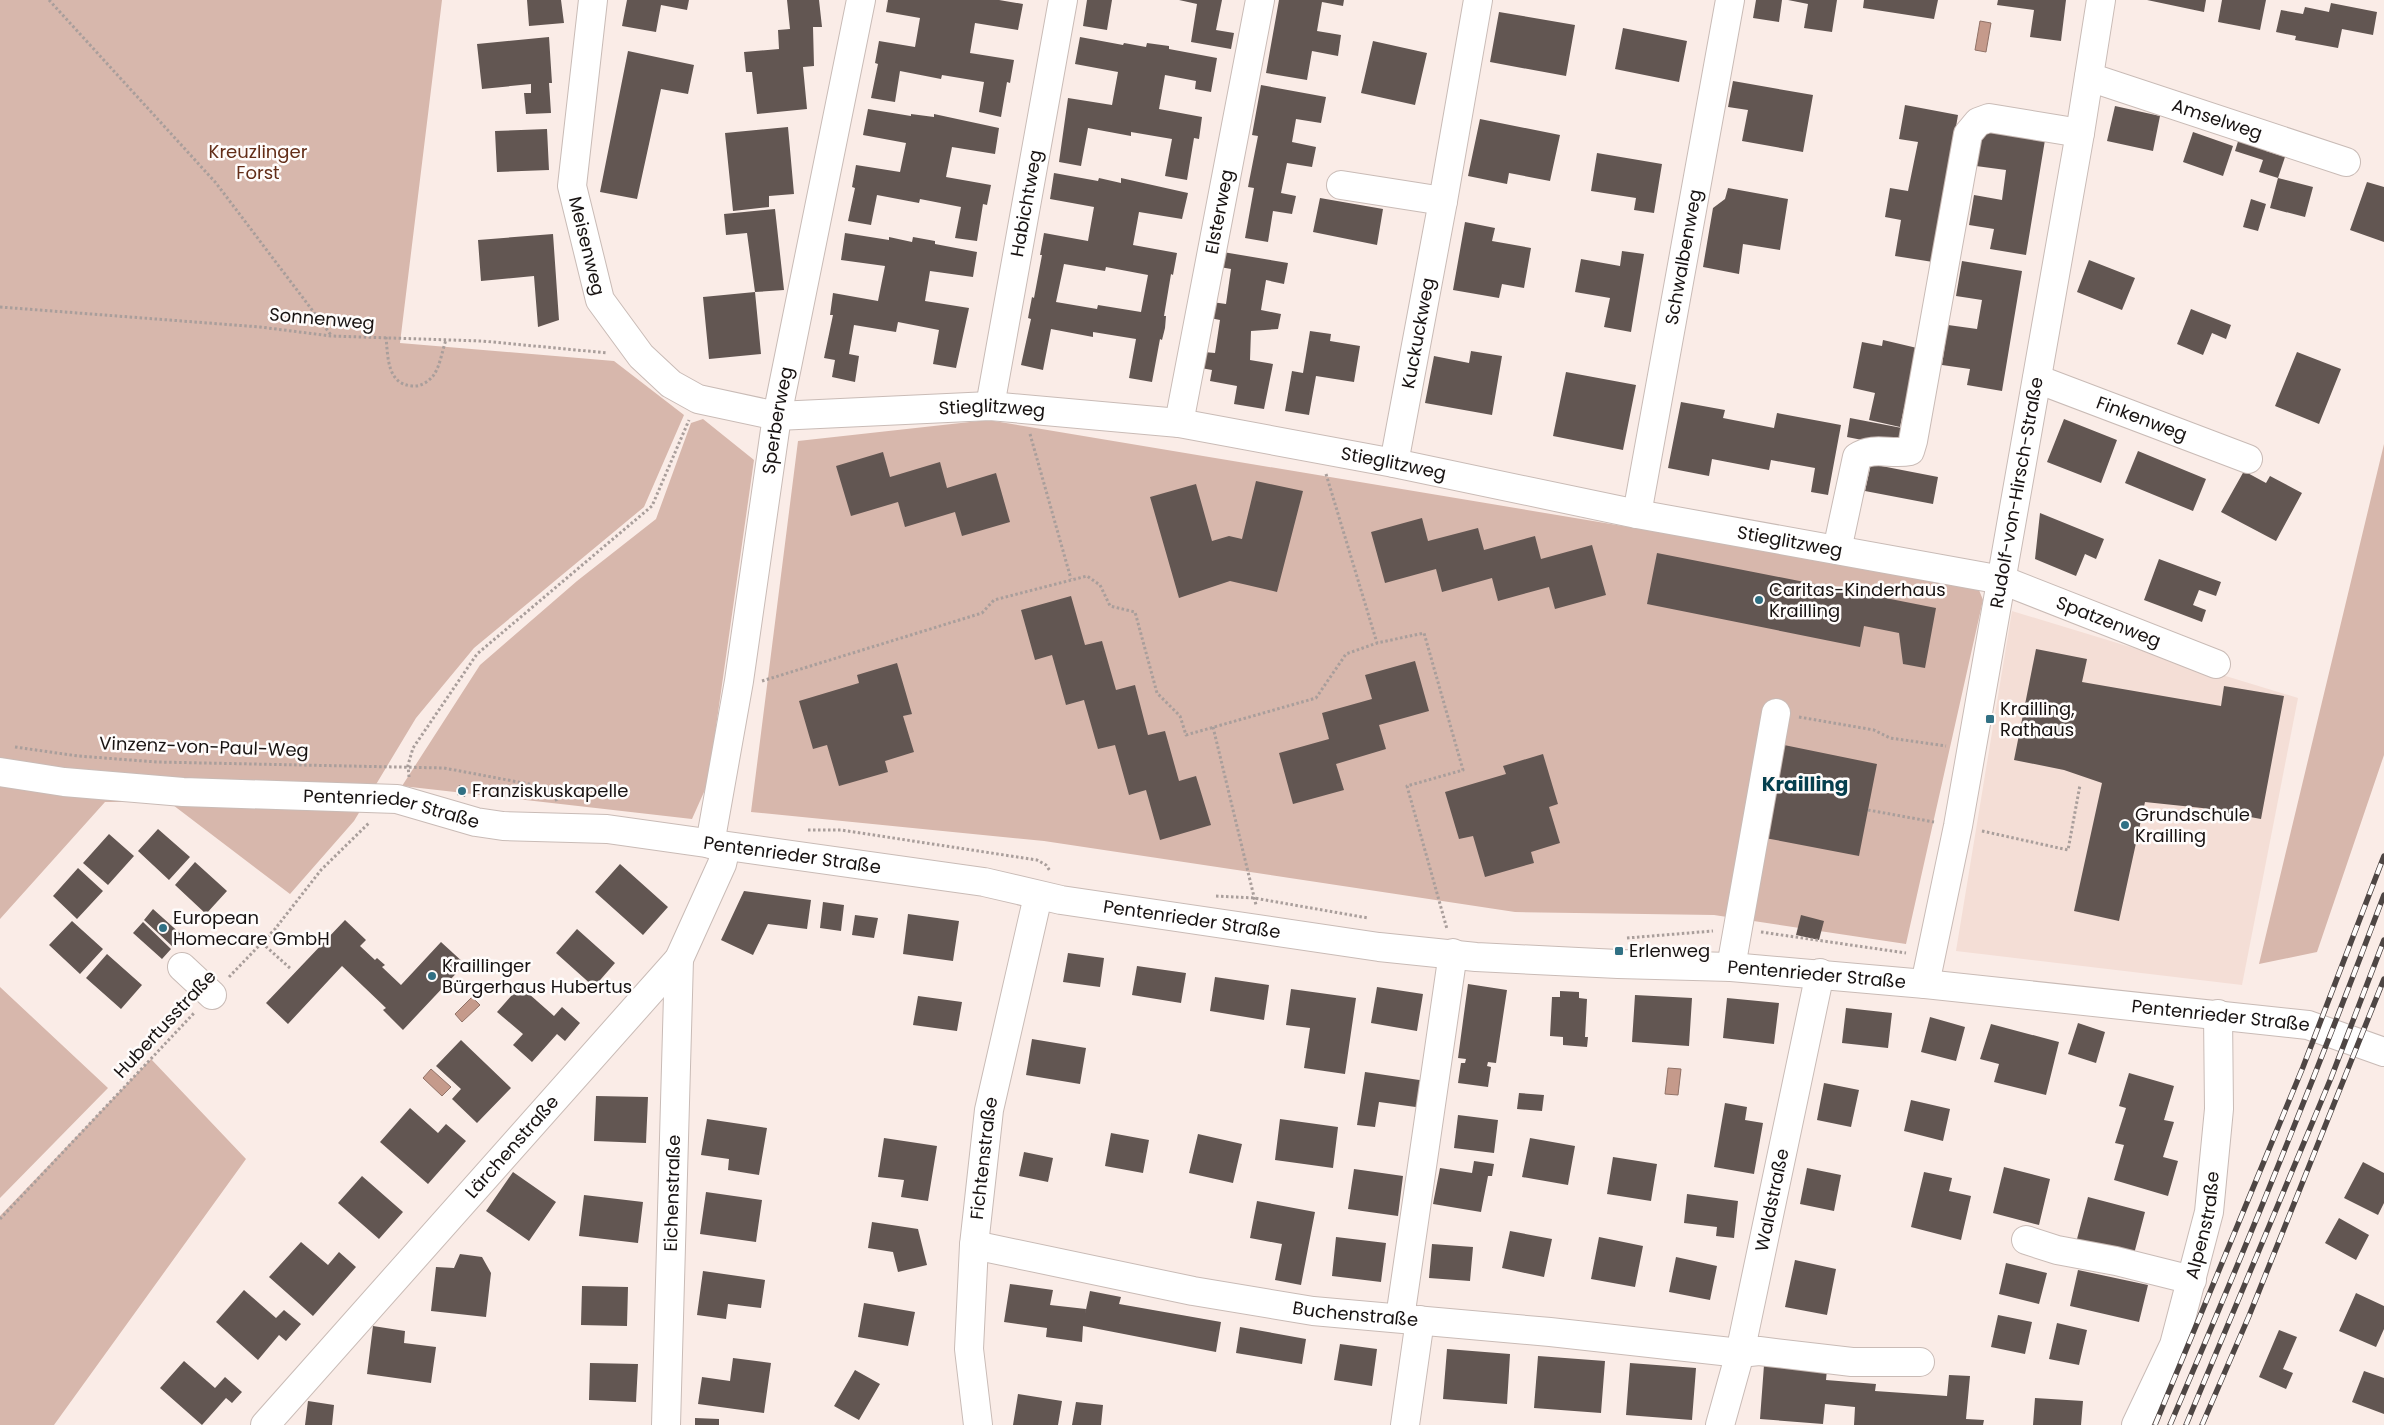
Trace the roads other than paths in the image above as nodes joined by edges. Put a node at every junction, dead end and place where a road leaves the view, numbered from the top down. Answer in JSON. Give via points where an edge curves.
{"nodes":[{"id":1,"x":593,"y":0,"type":"edge"},
{"id":2,"x":861,"y":0,"type":"edge"},
{"id":3,"x":1063,"y":0,"type":"edge"},
{"id":4,"x":1260,"y":0,"type":"edge"},
{"id":5,"x":1478,"y":0,"type":"edge"},
{"id":6,"x":1730,"y":0,"type":"edge"},
{"id":7,"x":2101,"y":0,"type":"edge"},
{"id":8,"x":2089,"y":78,"type":"junction"},
{"id":9,"x":2080,"y":134,"type":"junction"},
{"id":10,"x":2346,"y":162,"type":"dead end"},
{"id":11,"x":1341,"y":184,"type":"dead end"},
{"id":12,"x":1443,"y":201,"type":"junction"},
{"id":13,"x":2037,"y":379,"type":"junction"},
{"id":14,"x":990,"y":406,"type":"junction"},
{"id":15,"x":777,"y":416,"type":"junction"},
{"id":16,"x":1179,"y":423,"type":"junction"},
{"id":17,"x":2248,"y":459,"type":"dead end"},
{"id":18,"x":1394,"y":463,"type":"junction"},
{"id":19,"x":1638,"y":514,"type":"junction"},
{"id":20,"x":1837,"y":550,"type":"junction"},
{"id":21,"x":2002,"y":580,"type":"junction"},
{"id":22,"x":2216,"y":664,"type":"dead end"},
{"id":23,"x":1776,"y":713,"type":"road end"},
{"id":24,"x":0,"y":772,"type":"edge"},
{"id":25,"x":718,"y":845,"type":"junction"},
{"id":26,"x":1038,"y":896,"type":"junction"},
{"id":27,"x":1453,"y":953,"type":"junction"},
{"id":28,"x":679,"y":959,"type":"junction"},
{"id":29,"x":182,"y":967,"type":"dead end"},
{"id":30,"x":1731,"y":967,"type":"junction"},
{"id":31,"x":1820,"y":973,"type":"junction"},
{"id":32,"x":1925,"y":984,"type":"junction"},
{"id":33,"x":212,"y":995,"type":"road end"},
{"id":34,"x":2218,"y":1014,"type":"junction"},
{"id":35,"x":2384,"y":1052,"type":"edge"},
{"id":36,"x":2026,"y":1240,"type":"dead end"},
{"id":37,"x":974,"y":1244,"type":"junction"},
{"id":38,"x":2192,"y":1280,"type":"junction"},
{"id":39,"x":1410,"y":1319,"type":"junction"},
{"id":40,"x":1740,"y":1353,"type":"junction"},
{"id":41,"x":1920,"y":1362,"type":"dead end"},
{"id":42,"x":266,"y":1425,"type":"edge"},
{"id":43,"x":666,"y":1425,"type":"edge"},
{"id":44,"x":978,"y":1425,"type":"edge"},
{"id":45,"x":1406,"y":1425,"type":"edge"},
{"id":46,"x":1720,"y":1425,"type":"edge"},
{"id":47,"x":2136,"y":1425,"type":"edge"}],
"edges":[{"from":1,"to":15,"type":"street","name":"Meisenweg","via":[[572,186],[600,300],[641,356],[671,384],[698,399]]},
{"from":2,"to":15,"type":"street","name":"Sperberweg"},
{"from":3,"to":14,"type":"street","name":"Habichtweg"},
{"from":4,"to":16,"type":"street","name":"Elsterweg"},
{"from":5,"to":12,"type":"street","name":"Kuckuckweg"},
{"from":6,"to":19,"type":"street","name":"Schwalbenweg"},
{"from":7,"to":8,"type":"street","name":"Rudolf-von-Hirsch-Straße"},
{"from":8,"to":9,"type":"street","name":"Rudolf-von-Hirsch-Straße"},
{"from":8,"to":10,"type":"street","name":"Amselweg"},
{"from":9,"to":13,"type":"street","name":"Rudolf-von-Hirsch-Straße"},
{"from":9,"to":20,"type":"street","via":[[1989,118],[1978,122],[1968,134],[1910,451],[1867,451],[1857,457]]},
{"from":11,"to":12,"type":"street"},
{"from":12,"to":18,"type":"street","name":"Kuckuckweg"},
{"from":13,"to":17,"type":"street","name":"Finkenweg"},
{"from":13,"to":21,"type":"street","name":"Rudolf-von-Hirsch-Straße"},
{"from":14,"to":15,"type":"street","name":"Stieglitzweg"},
{"from":14,"to":16,"type":"street","name":"Stieglitzweg"},
{"from":15,"to":25,"type":"street","name":"Sperberweg"},
{"from":16,"to":18,"type":"street","name":"Stieglitzweg"},
{"from":18,"to":19,"type":"street","name":"Stieglitzweg"},
{"from":19,"to":20,"type":"street","name":"Stieglitzweg"},
{"from":20,"to":21,"type":"street","name":"Stieglitzweg"},
{"from":21,"to":22,"type":"street","name":"Spatzenweg"},
{"from":21,"to":32,"type":"street","name":"Rudolf-von-Hirsch-Straße","via":[[1958,826]]},
{"from":23,"to":30,"type":"street"},
{"from":24,"to":25,"type":"street","name":"Pentenrieder Straße","via":[[64,782],[183,792],[379,797],[502,826],[607,828]]},
{"from":25,"to":26,"type":"street","name":"Pentenrieder Straße","via":[[984,882]]},
{"from":25,"to":28,"type":"street","name":"Lärchenstraße","via":[[722,864]]},
{"from":26,"to":27,"type":"street","name":"Pentenrieder Straße","via":[[1379,947]]},
{"from":26,"to":37,"type":"street","name":"Fichtenstraße","via":[[988,1110]]},
{"from":27,"to":30,"type":"street","name":"Pentenrieder Straße","via":[[1476,957]]},
{"from":27,"to":39,"type":"street"},
{"from":28,"to":42,"type":"street","name":"Lärchenstraße"},
{"from":28,"to":43,"type":"street","name":"Eichenstraße"},
{"from":29,"to":33,"type":"street"},
{"from":30,"to":31,"type":"street","name":"Pentenrieder Straße"},
{"from":31,"to":32,"type":"street","name":"Pentenrieder Straße"},
{"from":31,"to":40,"type":"street","name":"Waldstraße"},
{"from":32,"to":34,"type":"street","name":"Pentenrieder Straße"},
{"from":34,"to":35,"type":"street","name":"Pentenrieder Straße","via":[[2308,1025]]},
{"from":34,"to":38,"type":"street","name":"Alpenstraße","via":[[2219,1109],[2210,1212]]},
{"from":36,"to":38,"type":"street"},
{"from":37,"to":39,"type":"street","name":"Buchenstraße","via":[[1193,1291],[1314,1312]]},
{"from":37,"to":44,"type":"street","name":"Fichtenstraße","via":[[969,1349]]},
{"from":38,"to":47,"type":"street","name":"Alpenstraße","via":[[2174,1345]]},
{"from":39,"to":40,"type":"street","name":"Buchenstraße"},
{"from":39,"to":45,"type":"street"},
{"from":40,"to":41,"type":"street","name":"Buchenstraße","via":[[1759,1351],[1852,1362]]},
{"from":40,"to":46,"type":"street","name":"Waldstraße"}]}
